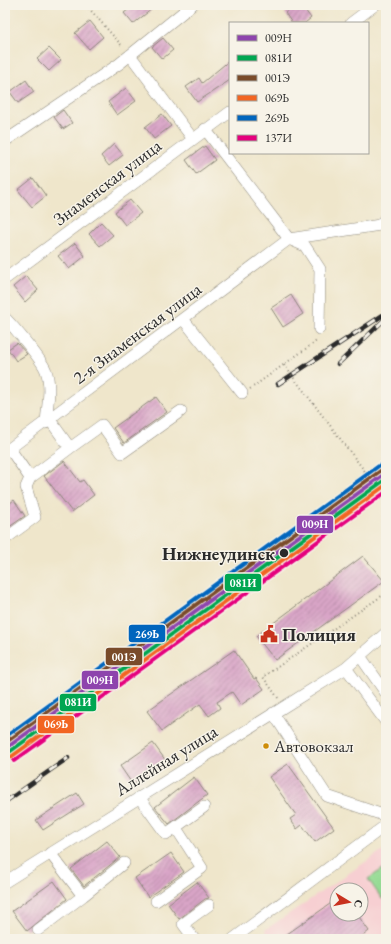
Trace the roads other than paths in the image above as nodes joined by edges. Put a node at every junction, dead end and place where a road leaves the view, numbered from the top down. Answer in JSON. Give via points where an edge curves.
{"nodes":[{"id":1,"x":192,"y":5,"type":"edge"},
{"id":2,"x":375,"y":5,"type":"edge"},
{"id":3,"x":353,"y":22,"type":"edge"},
{"id":4,"x":130,"y":55,"type":"junction"},
{"id":5,"x":229,"y":113,"type":"edge"},
{"id":6,"x":205,"y":129,"type":"junction"},
{"id":7,"x":193,"y":139,"type":"junction"},
{"id":8,"x":5,"y":141,"type":"edge"},
{"id":9,"x":386,"y":218,"type":"edge"},
{"id":10,"x":289,"y":239,"type":"junction"},
{"id":11,"x":5,"y":279,"type":"edge"},
{"id":12,"x":5,"y":318,"type":"edge"},
{"id":13,"x":183,"y":319,"type":"junction"},
{"id":14,"x":319,"y":329,"type":"dead end"},
{"id":15,"x":242,"y":394,"type":"dead end"},
{"id":16,"x":181,"y":411,"type":"dead end"},
{"id":17,"x":48,"y":422,"type":"junction"},
{"id":18,"x":70,"y":448,"type":"junction"},
{"id":19,"x":8,"y":451,"type":"edge"},
{"id":20,"x":30,"y":478,"type":"junction"},
{"id":21,"x":5,"y":539,"type":"edge"},
{"id":22,"x":386,"y":633,"type":"edge"},
{"id":23,"x":360,"y":656,"type":"junction"},
{"id":24,"x":346,"y":668,"type":"junction"},
{"id":25,"x":386,"y":693,"type":"edge"},
{"id":26,"x":273,"y":713,"type":"junction"},
{"id":27,"x":386,"y":722,"type":"edge"},
{"id":28,"x":139,"y":797,"type":"junction"},
{"id":29,"x":204,"y":807,"type":"dead end"},
{"id":30,"x":386,"y":816,"type":"edge"},
{"id":31,"x":386,"y":825,"type":"edge"},
{"id":32,"x":176,"y":828,"type":"junction"},
{"id":33,"x":50,"y":853,"type":"junction"},
{"id":34,"x":124,"y":863,"type":"dead end"},
{"id":35,"x":5,"y":882,"type":"edge"},
{"id":36,"x":83,"y":896,"type":"junction"},
{"id":37,"x":156,"y":901,"type":"dead end"},
{"id":38,"x":209,"y":905,"type":"dead end"},
{"id":39,"x":38,"y":930,"type":"dead end"},
{"id":40,"x":194,"y":939,"type":"edge"},
{"id":41,"x":232,"y":939,"type":"edge"}],
"edges":[{"from":1,"to":4,"type":"street"},
{"from":2,"to":3,"type":"street"},
{"from":4,"to":7,"type":"street"},
{"from":4,"to":8,"type":"street"},
{"from":5,"to":6,"type":"street","name":"Знаменская улица"},
{"from":6,"to":7,"type":"street","name":"Знаменская улица"},
{"from":6,"to":10,"type":"street"},
{"from":7,"to":11,"type":"street","name":"Знаменская улица"},
{"from":9,"to":10,"type":"street","via":[[380,225]]},
{"from":10,"to":13,"type":"street","name":"2-я Знаменская улица"},
{"from":10,"to":14,"type":"street","via":[[305,246],[320,269]]},
{"from":12,"to":17,"type":"street","via":[[46,370],[49,385]]},
{"from":13,"to":15,"type":"street"},
{"from":13,"to":17,"type":"street","name":"2-я Знаменская улица"},
{"from":16,"to":18,"type":"street","via":[[122,453],[102,425]]},
{"from":17,"to":18,"type":"street"},
{"from":17,"to":19,"type":"street","name":"2-я Знаменская улица"},
{"from":18,"to":20,"type":"street"},
{"from":19,"to":20,"type":"street"},
{"from":20,"to":21,"type":"street","via":[[26,487],[35,517]]},
{"from":22,"to":23,"type":"street","name":"Аллейная улица"},
{"from":23,"to":24,"type":"street","name":"Аллейная улица"},
{"from":23,"to":25,"type":"street"},
{"from":24,"to":26,"type":"street","name":"Аллейная улица"},
{"from":24,"to":27,"type":"street"},
{"from":26,"to":28,"type":"street","name":"Аллейная улица"},
{"from":26,"to":30,"type":"street","via":[[327,796]]},
{"from":28,"to":32,"type":"street","via":[[166,834]]},
{"from":28,"to":33,"type":"street","name":"Аллейная улица"},
{"from":29,"to":32,"type":"street"},
{"from":31,"to":41,"type":"street"},
{"from":32,"to":37,"type":"street","via":[[202,868]]},
{"from":33,"to":35,"type":"street","name":"Аллейная улица"},
{"from":33,"to":36,"type":"street"},
{"from":34,"to":36,"type":"street"},
{"from":36,"to":39,"type":"street"},
{"from":38,"to":40,"type":"street","via":[[183,924]]}]}
